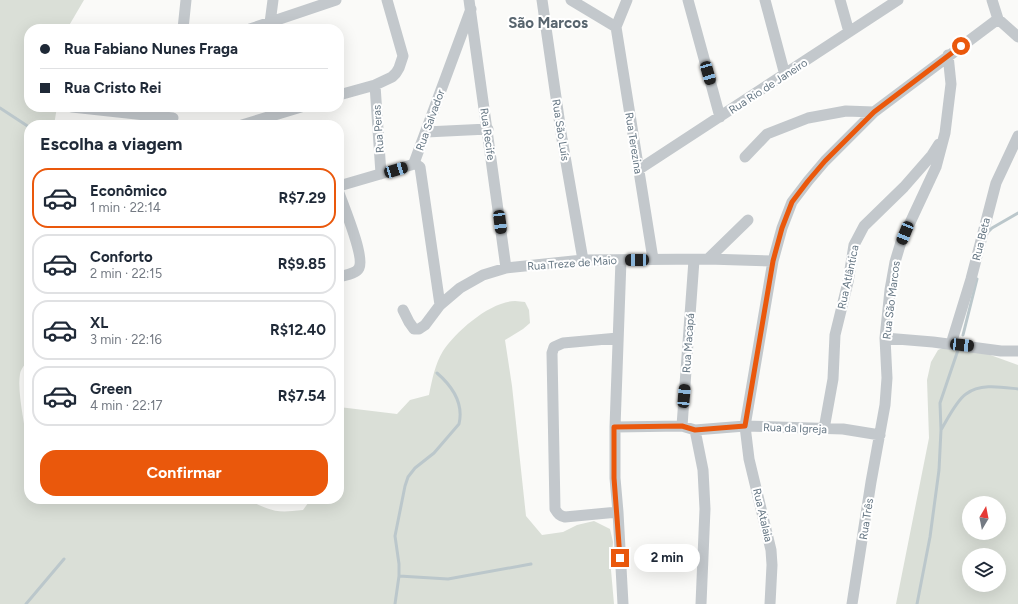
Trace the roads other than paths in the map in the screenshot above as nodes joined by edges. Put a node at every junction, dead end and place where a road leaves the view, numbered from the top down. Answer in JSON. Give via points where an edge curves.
{"nodes":[{"id":1,"x":186,"y":0,"type":"edge"},
{"id":2,"x":273,"y":0,"type":"edge"},
{"id":3,"x":336,"y":0,"type":"edge"},
{"id":4,"x":387,"y":0,"type":"edge"},
{"id":5,"x":542,"y":0,"type":"edge"},
{"id":6,"x":571,"y":0,"type":"edge"},
{"id":7,"x":626,"y":0,"type":"edge"},
{"id":8,"x":688,"y":0,"type":"edge"},
{"id":9,"x":765,"y":0,"type":"edge"},
{"id":10,"x":840,"y":0,"type":"edge"},
{"id":11,"x":898,"y":0,"type":"edge"},
{"id":12,"x":992,"y":0,"type":"edge"},
{"id":13,"x":470,"y":4,"type":"edge"},
{"id":14,"x":998,"y":19,"type":"junction"},
{"id":15,"x":270,"y":23,"type":"junction"},
{"id":16,"x":184,"y":24,"type":"edge"},
{"id":17,"x":267,"y":24,"type":"edge"},
{"id":18,"x":616,"y":27,"type":"junction"},
{"id":19,"x":849,"y":32,"type":"junction"},
{"id":20,"x":1018,"y":37,"type":"edge"},
{"id":21,"x":948,"y":55,"type":"junction"},
{"id":22,"x":785,"y":75,"type":"junction"},
{"id":23,"x":375,"y":84,"type":"junction"},
{"id":24,"x":344,"y":93,"type":"edge"},
{"id":25,"x":123,"y":112,"type":"edge"},
{"id":26,"x":285,"y":112,"type":"edge"},
{"id":27,"x":874,"y":112,"type":"junction"},
{"id":28,"x":174,"y":117,"type":"edge"},
{"id":29,"x":720,"y":117,"type":"junction"},
{"id":30,"x":258,"y":120,"type":"edge"},
{"id":31,"x":488,"y":129,"type":"junction"},
{"id":32,"x":426,"y":132,"type":"junction"},
{"id":33,"x":945,"y":133,"type":"junction"},
{"id":34,"x":1018,"y":136,"type":"edge"},
{"id":35,"x":745,"y":156,"type":"dead end"},
{"id":36,"x":414,"y":163,"type":"junction"},
{"id":37,"x":638,"y":170,"type":"junction"},
{"id":38,"x":381,"y":174,"type":"junction"},
{"id":39,"x":344,"y":185,"type":"edge"},
{"id":40,"x":344,"y":207,"type":"edge"},
{"id":41,"x":748,"y":220,"type":"dead end"},
{"id":42,"x":653,"y":259,"type":"junction"},
{"id":43,"x":708,"y":259,"type":"junction"},
{"id":44,"x":583,"y":260,"type":"junction"},
{"id":45,"x":621,"y":260,"type":"junction"},
{"id":46,"x":694,"y":260,"type":"junction"},
{"id":47,"x":773,"y":261,"type":"junction"},
{"id":48,"x":506,"y":268,"type":"junction"},
{"id":49,"x":344,"y":275,"type":"edge"},
{"id":50,"x":440,"y":305,"type":"junction"},
{"id":51,"x":403,"y":310,"type":"dead end"},
{"id":52,"x":618,"y":338,"type":"junction"},
{"id":53,"x":885,"y":338,"type":"junction"},
{"id":54,"x":951,"y":344,"type":"junction"},
{"id":55,"x":1018,"y":351,"type":"edge"},
{"id":56,"x":682,"y":426,"type":"junction"},
{"id":57,"x":745,"y":426,"type":"junction"},
{"id":58,"x":614,"y":427,"type":"junction"},
{"id":59,"x":824,"y":429,"type":"junction"},
{"id":60,"x":695,"y":430,"type":"junction"},
{"id":61,"x":880,"y":435,"type":"junction"},
{"id":62,"x":618,"y":512,"type":"junction"},
{"id":63,"x":623,"y":604,"type":"edge"},
{"id":64,"x":701,"y":604,"type":"edge"},
{"id":65,"x":770,"y":604,"type":"edge"},
{"id":66,"x":852,"y":604,"type":"edge"}],
"edges":[{"from":1,"to":16,"type":"street"},
{"from":2,"to":15,"type":"street"},
{"from":3,"to":15,"type":"street"},
{"from":4,"to":23,"type":"street","via":[[403,56],[396,73]]},
{"from":5,"to":44,"type":"street","name":"Rua São Luís"},
{"from":6,"to":18,"type":"street"},
{"from":7,"to":18,"type":"street"},
{"from":8,"to":29,"type":"street"},
{"from":9,"to":22,"type":"street"},
{"from":10,"to":19,"type":"street"},
{"from":11,"to":19,"type":"street","name":"Rua Rio de Janeiro"},
{"from":12,"to":14,"type":"street"},
{"from":13,"to":31,"type":"street","name":"Rua Recife"},
{"from":13,"to":32,"type":"street","name":"Rua Salvador"},
{"from":14,"to":20,"type":"street"},
{"from":14,"to":21,"type":"street","name":"Rua Atalaia"},
{"from":15,"to":17,"type":"street"},
{"from":18,"to":37,"type":"street","name":"Rua Terezina"},
{"from":19,"to":22,"type":"street","name":"Rua Rio de Janeiro"},
{"from":21,"to":27,"type":"street","name":"Rua Atalaia"},
{"from":21,"to":33,"type":"street","name":"Rua São Marcos","via":[[951,84]]},
{"from":22,"to":29,"type":"street","name":"Rua Rio de Janeiro"},
{"from":23,"to":24,"type":"street"},
{"from":23,"to":38,"type":"street","name":"Rua Peras"},
{"from":25,"to":28,"type":"street"},
{"from":26,"to":30,"type":"street"},
{"from":27,"to":35,"type":"street","via":[[851,111],[808,118],[767,134]]},
{"from":27,"to":47,"type":"street","name":"Rua Atalaia","via":[[825,161],[792,202]]},
{"from":29,"to":37,"type":"street","name":"Rua Rio de Janeiro"},
{"from":31,"to":32,"type":"street"},
{"from":31,"to":48,"type":"street","name":"Rua Recife"},
{"from":32,"to":36,"type":"street","name":"Rua Salvador"},
{"from":33,"to":53,"type":"street","name":"Rua São Marcos","via":[[936,167],[901,242],[895,262]]},
{"from":33,"to":59,"type":"street","name":"Rua Atlântica","via":[[932,155],[864,226],[854,245],[835,335],[833,379]]},
{"from":34,"to":54,"type":"street","name":"Rua Beta","via":[[996,183]]},
{"from":36,"to":38,"type":"street"},
{"from":36,"to":50,"type":"street","name":"Rua Salvador","via":[[420,167]]},
{"from":37,"to":42,"type":"street","name":"Rua Terezina"},
{"from":38,"to":39,"type":"street"},
{"from":40,"to":49,"type":"street","via":[[360,260],[359,269]]},
{"from":41,"to":43,"type":"street"},
{"from":42,"to":45,"type":"street","name":"Rua Treze de Maio"},
{"from":42,"to":46,"type":"street","name":"Rua Treze de Maio"},
{"from":43,"to":46,"type":"street","name":"Rua Treze de Maio"},
{"from":43,"to":47,"type":"street","name":"Rua Treze de Maio"},
{"from":44,"to":45,"type":"street","name":"Rua Treze de Maio"},
{"from":44,"to":48,"type":"street","name":"Rua Treze de Maio"},
{"from":45,"to":52,"type":"street"},
{"from":46,"to":56,"type":"street","name":"Rua Macapá"},
{"from":47,"to":57,"type":"street","name":"Rua Atalaia"},
{"from":48,"to":50,"type":"street","name":"Rua Treze de Maio","via":[[472,281]]},
{"from":50,"to":51,"type":"street","name":"Rua Treze de Maio","via":[[428,323],[419,329],[414,328]]},
{"from":52,"to":58,"type":"street"},
{"from":52,"to":62,"type":"street","via":[[563,343],[554,347],[552,353],[555,509],[561,516],[566,517]]},
{"from":53,"to":54,"type":"street"},
{"from":53,"to":61,"type":"street","name":"Rua São Marcos","via":[[887,378]]},
{"from":54,"to":55,"type":"street"},
{"from":56,"to":58,"type":"street","name":"Rua da Igreja"},
{"from":56,"to":60,"type":"street","name":"Rua da Igreja"},
{"from":57,"to":59,"type":"street","name":"Rua da Igreja"},
{"from":57,"to":60,"type":"street","name":"Rua da Igreja"},
{"from":57,"to":65,"type":"street","name":"Rua Atalaia","via":[[749,459],[771,550]]},
{"from":58,"to":62,"type":"street","via":[[614,478]]},
{"from":59,"to":61,"type":"street","name":"Rua da Igreja","via":[[843,429]]},
{"from":60,"to":64,"type":"street","via":[[703,470],[706,509]]},
{"from":61,"to":66,"type":"street","name":"Rua Três"},
{"from":62,"to":63,"type":"street"}]}
